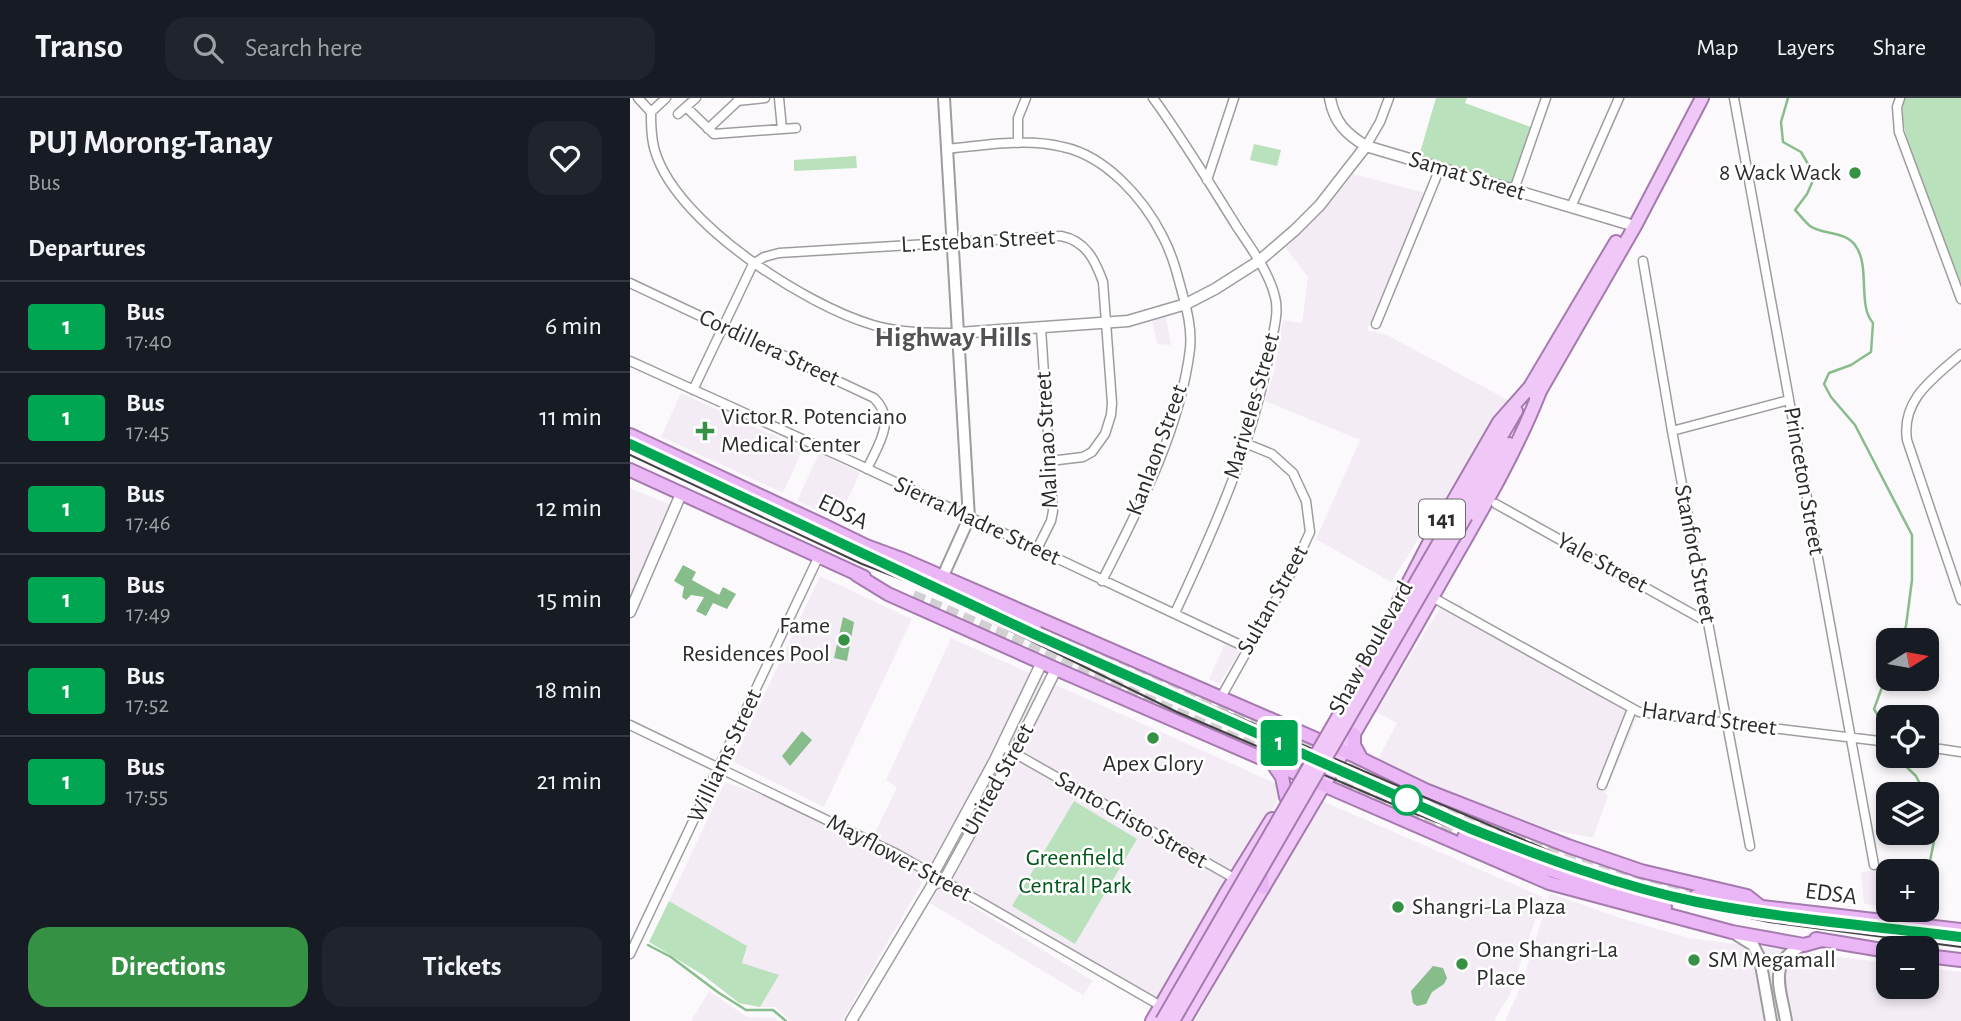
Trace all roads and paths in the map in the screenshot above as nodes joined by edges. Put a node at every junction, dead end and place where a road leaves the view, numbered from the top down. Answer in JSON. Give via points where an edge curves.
{"nodes":[{"id":1,"x":638,"y":98,"type":"edge"},
{"id":2,"x":666,"y":98,"type":"edge"},
{"id":3,"x":696,"y":98,"type":"edge"},
{"id":4,"x":765,"y":98,"type":"edge"},
{"id":5,"x":779,"y":98,"type":"edge"},
{"id":6,"x":944,"y":98,"type":"edge"},
{"id":7,"x":1026,"y":98,"type":"edge"},
{"id":8,"x":1153,"y":98,"type":"edge"},
{"id":9,"x":1234,"y":98,"type":"edge"},
{"id":10,"x":1330,"y":98,"type":"edge"},
{"id":11,"x":1389,"y":98,"type":"edge"},
{"id":12,"x":1546,"y":98,"type":"edge"},
{"id":13,"x":1619,"y":98,"type":"edge"},
{"id":14,"x":1702,"y":98,"type":"edge"},
{"id":15,"x":1734,"y":98,"type":"edge"},
{"id":16,"x":1899,"y":98,"type":"edge"},
{"id":17,"x":739,"y":99,"type":"edge"},
{"id":18,"x":686,"y":107,"type":"junction"},
{"id":19,"x":651,"y":111,"type":"junction"},
{"id":20,"x":678,"y":114,"type":"dead end"},
{"id":21,"x":796,"y":128,"type":"dead end"},
{"id":22,"x":708,"y":129,"type":"junction"},
{"id":23,"x":782,"y":129,"type":"junction"},
{"id":24,"x":1018,"y":143,"type":"junction"},
{"id":25,"x":1366,"y":146,"type":"junction"},
{"id":26,"x":947,"y":149,"type":"junction"},
{"id":27,"x":1195,"y":160,"type":"junction"},
{"id":28,"x":1213,"y":163,"type":"junction"},
{"id":29,"x":1440,"y":168,"type":"junction"},
{"id":30,"x":1663,"y":168,"type":"junction"},
{"id":31,"x":1207,"y":180,"type":"junction"},
{"id":32,"x":1514,"y":190,"type":"junction"},
{"id":33,"x":1571,"y":207,"type":"junction"},
{"id":34,"x":1628,"y":224,"type":"junction"},
{"id":35,"x":952,"y":241,"type":"junction"},
{"id":36,"x":1259,"y":261,"type":"junction"},
{"id":37,"x":1643,"y":261,"type":"dead end"},
{"id":38,"x":753,"y":264,"type":"junction"},
{"id":39,"x":630,"y":283,"type":"edge"},
{"id":40,"x":1961,"y":299,"type":"edge"},
{"id":41,"x":1186,"y":304,"type":"junction"},
{"id":42,"x":1107,"y":323,"type":"junction"},
{"id":43,"x":1377,"y":324,"type":"dead end"},
{"id":44,"x":723,"y":327,"type":"junction"},
{"id":45,"x":1041,"y":328,"type":"junction"},
{"id":46,"x":958,"y":333,"type":"junction"},
{"id":47,"x":1961,"y":354,"type":"edge"},
{"id":48,"x":630,"y":361,"type":"edge"},
{"id":49,"x":1535,"y":389,"type":"junction"},
{"id":50,"x":693,"y":390,"type":"junction"},
{"id":51,"x":1789,"y":400,"type":"junction"},
{"id":52,"x":1672,"y":431,"type":"junction"},
{"id":53,"x":630,"y":435,"type":"edge"},
{"id":54,"x":1245,"y":443,"type":"junction"},
{"id":55,"x":1050,"y":461,"type":"junction"},
{"id":56,"x":867,"y":468,"type":"junction"},
{"id":57,"x":630,"y":470,"type":"edge"},
{"id":58,"x":681,"y":494,"type":"junction"},
{"id":59,"x":1496,"y":504,"type":"dead end"},
{"id":60,"x":1462,"y":513,"type":"junction"},
{"id":61,"x":969,"y":518,"type":"junction"},
{"id":62,"x":866,"y":546,"type":"junction"},
{"id":63,"x":1037,"y":549,"type":"junction"},
{"id":64,"x":818,"y":558,"type":"junction"},
{"id":65,"x":857,"y":575,"type":"junction"},
{"id":66,"x":942,"y":578,"type":"junction"},
{"id":67,"x":1102,"y":581,"type":"junction"},
{"id":68,"x":1416,"y":581,"type":"junction"},
{"id":69,"x":1435,"y":592,"type":"junction"},
{"id":70,"x":913,"y":596,"type":"tunnel mouth"},
{"id":71,"x":1961,"y":600,"type":"edge"},
{"id":72,"x":630,"y":612,"type":"edge"},
{"id":73,"x":1175,"y":614,"type":"junction"},
{"id":74,"x":1707,"y":622,"type":"junction"},
{"id":75,"x":1035,"y":629,"type":"tunnel mouth"},
{"id":76,"x":1247,"y":648,"type":"junction"},
{"id":77,"x":1372,"y":663,"type":"junction"},
{"id":78,"x":1040,"y":668,"type":"junction"},
{"id":79,"x":1389,"y":674,"type":"junction"},
{"id":80,"x":1053,"y":675,"type":"junction"},
{"id":81,"x":1220,"y":699,"type":"junction"},
{"id":82,"x":1632,"y":709,"type":"junction"},
{"id":83,"x":1726,"y":722,"type":"junction"},
{"id":84,"x":630,"y":725,"type":"edge"},
{"id":85,"x":1354,"y":734,"type":"junction"},
{"id":86,"x":1851,"y":737,"type":"junction"},
{"id":87,"x":1876,"y":740,"type":"edge"},
{"id":88,"x":1324,"y":743,"type":"junction"},
{"id":89,"x":1002,"y":746,"type":"junction"},
{"id":90,"x":1939,"y":749,"type":"edge"},
{"id":91,"x":1343,"y":751,"type":"junction"},
{"id":92,"x":1961,"y":752,"type":"edge"},
{"id":93,"x":1014,"y":753,"type":"junction"},
{"id":94,"x":1361,"y":759,"type":"junction"},
{"id":95,"x":1270,"y":761,"type":"junction"},
{"id":96,"x":719,"y":767,"type":"junction"},
{"id":97,"x":1311,"y":779,"type":"junction"},
{"id":98,"x":1602,"y":785,"type":"dead end"},
{"id":99,"x":1286,"y":797,"type":"junction"},
{"id":100,"x":1464,"y":836,"type":"tunnel mouth"},
{"id":101,"x":1750,"y":846,"type":"dead end"},
{"id":102,"x":1874,"y":864,"type":"dead end"},
{"id":103,"x":933,"y":879,"type":"junction"},
{"id":104,"x":1235,"y":879,"type":"junction"},
{"id":105,"x":944,"y":881,"type":"junction"},
{"id":106,"x":1261,"y":890,"type":"junction"},
{"id":107,"x":1226,"y":893,"type":"junction"},
{"id":108,"x":1696,"y":895,"type":"tunnel mouth"},
{"id":109,"x":1251,"y":907,"type":"junction"},
{"id":110,"x":1761,"y":907,"type":"junction"},
{"id":111,"x":1961,"y":930,"type":"edge"},
{"id":112,"x":1731,"y":932,"type":"junction"},
{"id":113,"x":1822,"y":940,"type":"junction"},
{"id":114,"x":1804,"y":945,"type":"junction"},
{"id":115,"x":1876,"y":949,"type":"edge"},
{"id":116,"x":630,"y":954,"type":"edge"},
{"id":117,"x":1939,"y":957,"type":"edge"},
{"id":118,"x":1961,"y":960,"type":"edge"},
{"id":119,"x":1778,"y":970,"type":"junction"},
{"id":120,"x":1763,"y":973,"type":"junction"},
{"id":121,"x":1161,"y":1006,"type":"junction"},
{"id":122,"x":851,"y":1021,"type":"edge"},
{"id":123,"x":1152,"y":1021,"type":"edge"},
{"id":124,"x":1162,"y":1021,"type":"edge"},
{"id":125,"x":1173,"y":1021,"type":"edge"},
{"id":126,"x":1184,"y":1021,"type":"edge"},
{"id":127,"x":1771,"y":1021,"type":"edge"},
{"id":128,"x":1786,"y":1021,"type":"edge"}],
"edges":[{"from":1,"to":19,"type":"street"},
{"from":2,"to":19,"type":"street"},
{"from":3,"to":18,"type":"street"},
{"from":4,"to":17,"type":"street"},
{"from":5,"to":23,"type":"street"},
{"from":6,"to":26,"type":"main road"},
{"from":7,"to":24,"type":"street","via":[[1018,118]]},
{"from":8,"to":27,"type":"street","name":"Mariveles Street"},
{"from":9,"to":28,"type":"street"},
{"from":10,"to":25,"type":"street","name":"Samat Street","via":[[1339,124]]},
{"from":11,"to":25,"type":"street"},
{"from":12,"to":32,"type":"street"},
{"from":13,"to":33,"type":"street"},
{"from":14,"to":30,"type":"main road","name":"Shaw Boulevard","number":"141"},
{"from":15,"to":51,"type":"street","name":"Princeton Street"},
{"from":16,"to":40,"type":"street","via":[[1899,132]]},
{"from":17,"to":22,"type":"street"},
{"from":18,"to":20,"type":"street"},
{"from":18,"to":22,"type":"street"},
{"from":19,"to":38,"type":"street","via":[[655,153],[671,182],[702,219]]},
{"from":21,"to":23,"type":"street"},
{"from":22,"to":23,"type":"street","via":[[719,135]]},
{"from":24,"to":26,"type":"street","name":"Kanlaon Street"},
{"from":24,"to":41,"type":"street","name":"Kanlaon Street","via":[[1079,152],[1129,189],[1163,236]]},
{"from":25,"to":29,"type":"street","name":"Samat Street"},
{"from":25,"to":36,"type":"street","via":[[1321,205]]},
{"from":26,"to":35,"type":"main road"},
{"from":27,"to":28,"type":"street"},
{"from":27,"to":31,"type":"street","name":"Mariveles Street"},
{"from":28,"to":31,"type":"street"},
{"from":29,"to":32,"type":"street","name":"Samat Street"},
{"from":29,"to":43,"type":"street"},
{"from":30,"to":34,"type":"main road","name":"Shaw Boulevard","number":"141"},
{"from":30,"to":49,"type":"main road","name":"Shaw Boulevard","number":"141","via":[[1628,239]]},
{"from":31,"to":36,"type":"street","name":"Mariveles Street"},
{"from":32,"to":33,"type":"street","name":"Samat Street"},
{"from":33,"to":34,"type":"street","name":"Samat Street"},
{"from":34,"to":49,"type":"main road","name":"Shaw Boulevard","number":"141"},
{"from":35,"to":38,"type":"street","name":"L. Esteban Street","via":[[779,253]]},
{"from":35,"to":42,"type":"street","name":"L. Esteban Street","via":[[1072,239],[1097,266]]},
{"from":35,"to":46,"type":"main road"},
{"from":36,"to":41,"type":"street"},
{"from":36,"to":54,"type":"street","name":"Mariveles Street","via":[[1271,284],[1276,310],[1266,372]]},
{"from":37,"to":52,"type":"street","name":"Stanford Street"},
{"from":38,"to":44,"type":"street"},
{"from":38,"to":46,"type":"street","via":[[871,324],[909,332]]},
{"from":39,"to":44,"type":"street","name":"Cordillera Street"},
{"from":41,"to":42,"type":"street"},
{"from":41,"to":67,"type":"street","name":"Kanlaon Street","via":[[1190,348],[1179,404],[1147,487]]},
{"from":42,"to":45,"type":"street"},
{"from":42,"to":55,"type":"street","name":"L. Esteban Street","via":[[1112,403],[1105,434],[1083,457]]},
{"from":44,"to":50,"type":"street"},
{"from":44,"to":56,"type":"street","name":"Cordillera Street","via":[[883,406],[882,436]]},
{"from":45,"to":46,"type":"street"},
{"from":45,"to":55,"type":"street","name":"Malinao Street"},
{"from":46,"to":61,"type":"main road"},
{"from":47,"to":71,"type":"street","via":[[1916,396],[1905,425]]},
{"from":48,"to":50,"type":"street","name":"Sierra Madre Street"},
{"from":49,"to":60,"type":"main road","name":"Shaw Boulevard","number":"141"},
{"from":49,"to":68,"type":"main road","name":"Shaw Boulevard","number":"141","via":[[1499,422]]},
{"from":49,"to":69,"type":"main road","name":"Shaw Boulevard","number":"141","via":[[1523,433]]},
{"from":50,"to":56,"type":"street","name":"Sierra Madre Street"},
{"from":51,"to":52,"type":"street"},
{"from":51,"to":86,"type":"street","name":"Princeton Street"},
{"from":52,"to":74,"type":"street","name":"Stanford Street"},
{"from":53,"to":62,"type":"highway","name":"EDSA"},
{"from":54,"to":73,"type":"street","name":"Mariveles Street","via":[[1213,531]]},
{"from":54,"to":76,"type":"street","name":"Sultan Street","via":[[1272,454],[1293,473],[1306,501],[1310,525],[1307,542]]},
{"from":55,"to":63,"type":"street","name":"Malinao Street","via":[[1053,510]]},
{"from":56,"to":61,"type":"street","name":"Sierra Madre Street"},
{"from":57,"to":58,"type":"highway","name":"EDSA"},
{"from":58,"to":64,"type":"highway","name":"EDSA"},
{"from":58,"to":72,"type":"street"},
{"from":59,"to":74,"type":"street","name":"Yale Street"},
{"from":60,"to":124,"type":"main road","name":"Shaw Boulevard","number":"141","bridge":true},
{"from":60,"to":125,"type":"main road","name":"Shaw Boulevard","number":"141","bridge":true},
{"from":61,"to":63,"type":"street","name":"Sierra Madre Street"},
{"from":61,"to":66,"type":"main road"},
{"from":62,"to":66,"type":"highway"},
{"from":62,"to":75,"type":"highway","name":"EDSA","via":[[901,569]]},
{"from":63,"to":67,"type":"street","name":"Sierra Madre Street"},
{"from":64,"to":65,"type":"highway","name":"EDSA"},
{"from":64,"to":96,"type":"street","name":"Williams Street"},
{"from":65,"to":70,"type":"highway","name":"EDSA"},
{"from":65,"to":78,"type":"highway"},
{"from":66,"to":81,"type":"highway"},
{"from":67,"to":73,"type":"street","name":"Sierra Madre Street"},
{"from":68,"to":69,"type":"main road"},
{"from":68,"to":77,"type":"highway"},
{"from":69,"to":79,"type":"main road","name":"Shaw Boulevard","number":"141"},
{"from":69,"to":82,"type":"street","name":"Harvard Street"},
{"from":73,"to":76,"type":"street","name":"Sierra Madre Street"},
{"from":74,"to":83,"type":"street","name":"Stanford Street"},
{"from":76,"to":81,"type":"street","name":"Sultan Street"},
{"from":77,"to":79,"type":"main road"},
{"from":77,"to":88,"type":"main road","name":"Shaw Boulevard"},
{"from":78,"to":80,"type":"highway"},
{"from":78,"to":89,"type":"street","name":"United Street"},
{"from":79,"to":85,"type":"main road","name":"Shaw Boulevard","number":"141"},
{"from":80,"to":93,"type":"street","name":"United Street"},
{"from":80,"to":95,"type":"highway"},
{"from":81,"to":88,"type":"highway"},
{"from":82,"to":83,"type":"street","name":"Harvard Street"},
{"from":82,"to":98,"type":"street"},
{"from":83,"to":86,"type":"street","name":"Harvard Street"},
{"from":83,"to":101,"type":"street","name":"Stanford Street"},
{"from":84,"to":96,"type":"street","name":"Mayflower Street"},
{"from":85,"to":91,"type":"main road","name":"Shaw Boulevard","number":"141"},
{"from":85,"to":94,"type":"highway"},
{"from":86,"to":87,"type":"street","name":"Harvard Street"},
{"from":86,"to":102,"type":"street","name":"Princeton Street"},
{"from":88,"to":91,"type":"highway"},
{"from":88,"to":97,"type":"highway"},
{"from":89,"to":93,"type":"street","name":"Santo Cristo Street"},
{"from":89,"to":103,"type":"street","name":"United Street"},
{"from":90,"to":92,"type":"street"},
{"from":91,"to":94,"type":"highway"},
{"from":91,"to":97,"type":"main road","name":"Shaw Boulevard","number":"141"},
{"from":93,"to":104,"type":"street","name":"Santo Cristo Street"},
{"from":93,"to":105,"type":"street","name":"United Street"},
{"from":94,"to":110,"type":"highway","via":[[1568,846],[1641,871],[1747,896]]},
{"from":95,"to":97,"type":"highway"},
{"from":95,"to":99,"type":"highway","via":[[1282,777]]},
{"from":96,"to":103,"type":"street","name":"Mayflower Street","via":[[875,843]]},
{"from":96,"to":116,"type":"street","name":"Williams Street"},
{"from":97,"to":99,"type":"main road","name":"Shaw Boulevard","number":"141"},
{"from":97,"to":106,"type":"highway","via":[[1271,848]]},
{"from":97,"to":112,"type":"highway","via":[[1549,883]]},
{"from":99,"to":104,"type":"main road","name":"Shaw Boulevard","number":"141"},
{"from":100,"to":113,"type":"highway","name":"EDSA","via":[[1525,862],[1692,915]]},
{"from":103,"to":105,"type":"street"},
{"from":103,"to":122,"type":"street","name":"United Street"},
{"from":104,"to":106,"type":"street","name":"Santo Cristo Street"},
{"from":104,"to":107,"type":"main road","name":"Shaw Boulevard","number":"141"},
{"from":105,"to":121,"type":"street","name":"Mayflower Street"},
{"from":106,"to":109,"type":"main road"},
{"from":107,"to":109,"type":"main road","via":[[1241,896]]},
{"from":107,"to":121,"type":"main road","name":"Shaw Boulevard","number":"141"},
{"from":108,"to":110,"type":"highway","name":"EDSA"},
{"from":109,"to":126,"type":"main road"},
{"from":110,"to":111,"type":"highway","name":"EDSA"},
{"from":112,"to":114,"type":"highway"},
{"from":112,"to":120,"type":"main road","via":[[1753,945]]},
{"from":113,"to":114,"type":"highway"},
{"from":113,"to":115,"type":"highway","name":"EDSA"},
{"from":114,"to":119,"type":"main road","via":[[1786,956]]},
{"from":117,"to":118,"type":"highway"},
{"from":119,"to":120,"type":"main road","via":[[1767,965]]},
{"from":119,"to":128,"type":"main road"},
{"from":120,"to":127,"type":"main road"},
{"from":121,"to":123,"type":"main road","name":"Shaw Boulevard","number":"141"}]}
